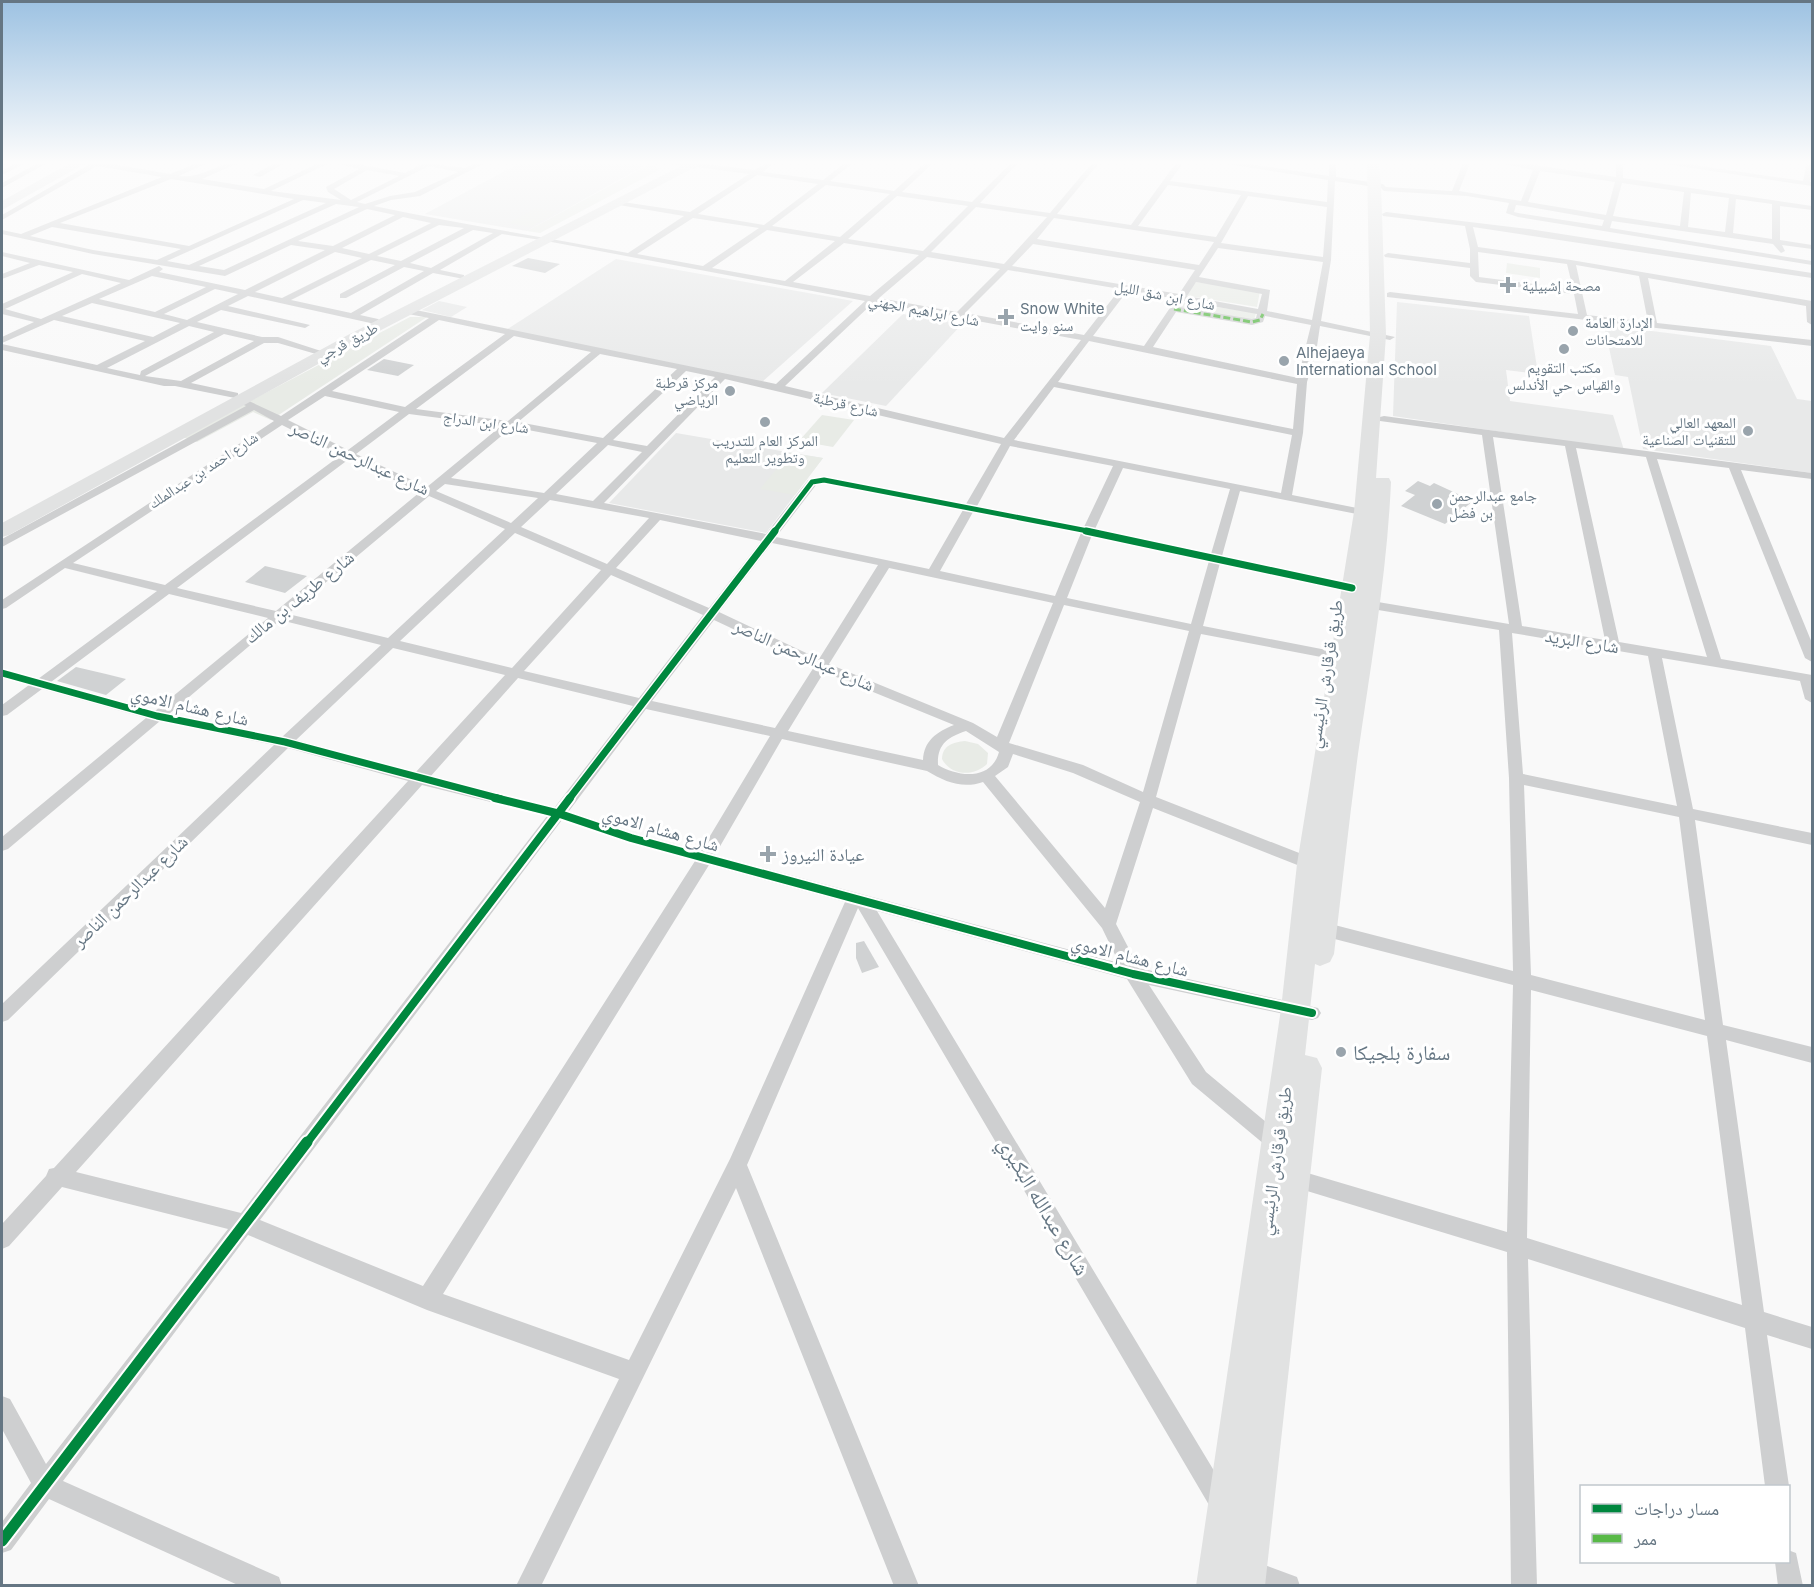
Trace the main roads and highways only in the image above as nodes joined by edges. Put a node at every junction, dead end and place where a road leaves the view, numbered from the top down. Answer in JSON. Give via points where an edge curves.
{"nodes":[{"id":1,"x":545,"y":237,"type":"edge"},
{"id":2,"x":546,"y":237,"type":"edge"},
{"id":3,"x":1382,"y":237,"type":"edge"},
{"id":4,"x":1387,"y":237,"type":"edge"},
{"id":5,"x":542,"y":239,"type":"junction"},
{"id":6,"x":1384,"y":336,"type":"junction"},
{"id":7,"x":236,"y":397,"type":"junction"},
{"id":8,"x":1372,"y":514,"type":"junction"},
{"id":9,"x":2,"y":522,"type":"edge"},
{"id":10,"x":2,"y":531,"type":"edge"},
{"id":11,"x":1359,"y":598,"type":"junction"},
{"id":12,"x":1304,"y":1011,"type":"junction"},
{"id":13,"x":1236,"y":1580,"type":"edge"}],
"edges":[{"from":1,"to":5,"type":"main road","name":"طريق قرجي"},
{"from":2,"to":5,"type":"main road","name":"طريق قرجي"},
{"from":3,"to":6,"type":"main road","name":"طريق قرقارش الرئيسي"},
{"from":4,"to":6,"type":"main road","name":"طريق قرقارش الرئيسي","via":[[1390,295]]},
{"from":5,"to":7,"type":"main road","name":"طريق قرجي"},
{"from":5,"to":7,"type":"main road","name":"طريق قرجي","via":[[316,351]]},
{"from":6,"to":8,"type":"main road","name":"طريق قرقارش الرئيسي"},
{"from":6,"to":8,"type":"main road","name":"طريق قرقارش الرئيسي","via":[[1384,419]]},
{"from":7,"to":9,"type":"main road","name":"طريق قرجي"},
{"from":7,"to":10,"type":"main road","name":"طريق قرجي","via":[[180,439]]},
{"from":8,"to":11,"type":"main road","name":"طريق قرقارش الرئيسي"},
{"from":11,"to":12,"type":"main road","name":"طريق قرقارش الرئيسي","via":[[1344,765],[1323,929]]},
{"from":11,"to":12,"type":"main road","name":"طريق قرقارش الرئيسي","via":[[1342,657],[1311,864]]},
{"from":12,"to":13,"type":"main road","name":"طريق قرقارش الرئيسي","via":[[1294,1179],[1257,1492]]},
{"from":12,"to":13,"type":"main road","name":"طريق قرقارش الرئيسي","via":[[1277,1143],[1227,1514]]}]}
